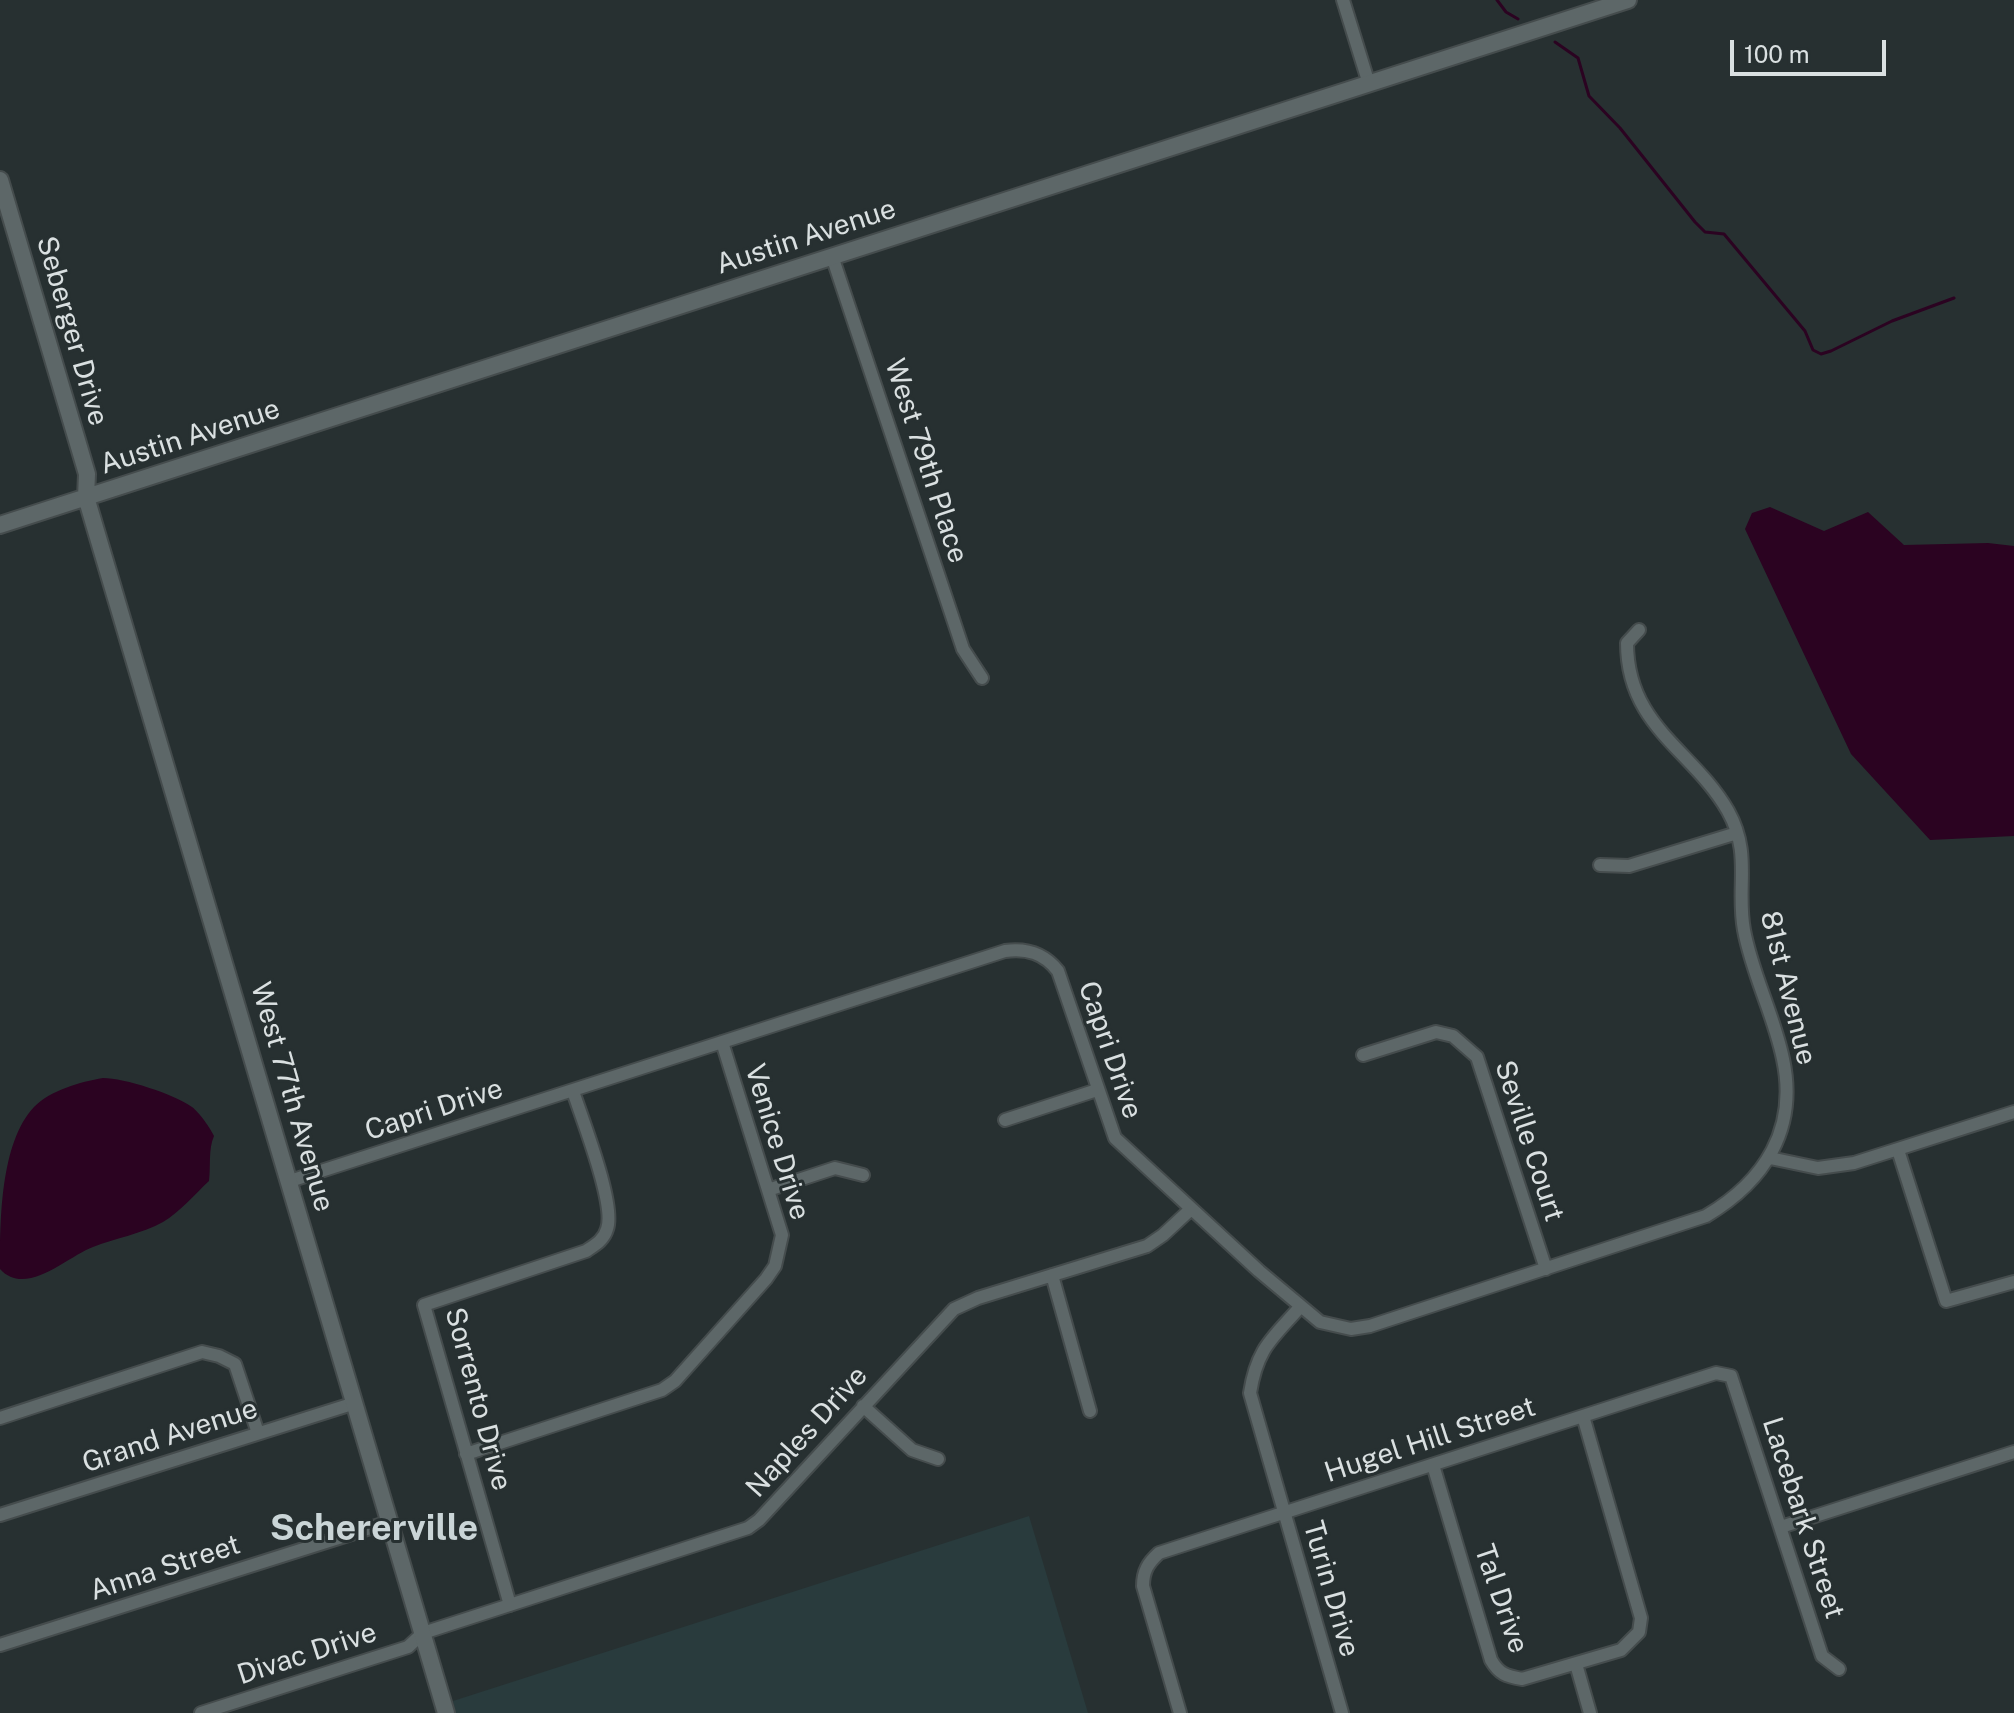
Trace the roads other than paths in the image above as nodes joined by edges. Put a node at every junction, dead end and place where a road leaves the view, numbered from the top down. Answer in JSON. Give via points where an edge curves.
{"nodes":[{"id":1,"x":1343,"y":0,"type":"edge"},
{"id":2,"x":1628,"y":0,"type":"edge"},
{"id":3,"x":1369,"y":84,"type":"junction"},
{"id":4,"x":0,"y":180,"type":"edge"},
{"id":5,"x":832,"y":256,"type":"junction"},
{"id":6,"x":86,"y":497,"type":"junction"},
{"id":7,"x":1,"y":520,"type":"edge"},
{"id":8,"x":1639,"y":630,"type":"dead end"},
{"id":9,"x":982,"y":678,"type":"dead end"},
{"id":10,"x":1737,"y":833,"type":"junction"},
{"id":11,"x":1600,"y":865,"type":"dead end"},
{"id":12,"x":722,"y":1042,"type":"junction"},
{"id":13,"x":1363,"y":1055,"type":"dead end"},
{"id":14,"x":1097,"y":1090,"type":"junction"},
{"id":15,"x":573,"y":1091,"type":"junction"},
{"id":16,"x":2014,"y":1112,"type":"edge"},
{"id":17,"x":1005,"y":1120,"type":"dead end"},
{"id":18,"x":1898,"y":1150,"type":"junction"},
{"id":19,"x":1770,"y":1158,"type":"junction"},
{"id":20,"x":863,"y":1175,"type":"dead end"},
{"id":21,"x":290,"y":1181,"type":"junction"},
{"id":22,"x":768,"y":1190,"type":"junction"},
{"id":23,"x":1740,"y":1192,"type":"joint"},
{"id":24,"x":1191,"y":1209,"type":"junction"},
{"id":25,"x":1546,"y":1269,"type":"junction"},
{"id":26,"x":1052,"y":1275,"type":"junction"},
{"id":27,"x":2014,"y":1282,"type":"edge"},
{"id":28,"x":1300,"y":1307,"type":"junction"},
{"id":29,"x":1731,"y":1376,"type":"joint"},
{"id":30,"x":355,"y":1403,"type":"junction"},
{"id":31,"x":863,"y":1406,"type":"junction"},
{"id":32,"x":1090,"y":1411,"type":"dead end"},
{"id":33,"x":1583,"y":1416,"type":"junction"},
{"id":34,"x":0,"y":1418,"type":"edge"},
{"id":35,"x":258,"y":1433,"type":"junction"},
{"id":36,"x":2014,"y":1452,"type":"edge"},
{"id":37,"x":466,"y":1454,"type":"junction"},
{"id":38,"x":938,"y":1459,"type":"dead end"},
{"id":39,"x":1433,"y":1465,"type":"junction"},
{"id":40,"x":1283,"y":1512,"type":"junction"},
{"id":41,"x":0,"y":1515,"type":"edge"},
{"id":42,"x":389,"y":1522,"type":"junction"},
{"id":43,"x":1781,"y":1527,"type":"junction"},
{"id":44,"x":510,"y":1605,"type":"junction"},
{"id":45,"x":423,"y":1633,"type":"junction"},
{"id":46,"x":0,"y":1645,"type":"edge"},
{"id":47,"x":1576,"y":1664,"type":"junction"},
{"id":48,"x":1839,"y":1669,"type":"dead end"},
{"id":49,"x":201,"y":1713,"type":"edge"},
{"id":50,"x":446,"y":1713,"type":"edge"},
{"id":51,"x":1180,"y":1713,"type":"edge"},
{"id":52,"x":1342,"y":1713,"type":"edge"},
{"id":53,"x":1590,"y":1713,"type":"edge"}],
"edges":[{"from":1,"to":3,"type":"street"},
{"from":2,"to":3,"type":"street","name":"Austin Avenue"},
{"from":3,"to":5,"type":"street","name":"Austin Avenue"},
{"from":4,"to":6,"type":"street","name":"Seberger Drive","via":[[87,474]]},
{"from":5,"to":6,"type":"street","name":"Austin Avenue"},
{"from":5,"to":9,"type":"street","name":"West 79th Place","via":[[963,649]]},
{"from":6,"to":7,"type":"street","name":"Austin Avenue"},
{"from":6,"to":21,"type":"street","name":"West 77th Avenue"},
{"from":8,"to":10,"type":"street","name":"81st Avenue","via":[[1627,643],[1627,666],[1637,692],[1658,730],[1711,787]]},
{"from":10,"to":11,"type":"street","via":[[1629,866]]},
{"from":10,"to":19,"type":"street","name":"81st Avenue","via":[[1744,931],[1787,1081],[1781,1127]]},
{"from":12,"to":14,"type":"street","name":"Capri Drive","via":[[1017,949],[1041,956],[1058,971]]},
{"from":12,"to":15,"type":"street","name":"Capri Drive"},
{"from":12,"to":22,"type":"street","name":"Venice Drive"},
{"from":13,"to":25,"type":"street","name":"Seville Court","via":[[1436,1032],[1453,1036],[1477,1057]]},
{"from":14,"to":17,"type":"street"},
{"from":14,"to":24,"type":"street","name":"Capri Drive","via":[[1115,1138]]},
{"from":15,"to":21,"type":"street","name":"Capri Drive"},
{"from":15,"to":37,"type":"street","name":"Sorrento Drive","via":[[608,1203],[604,1237],[586,1251],[424,1305]]},
{"from":16,"to":18,"type":"street"},
{"from":18,"to":19,"type":"street","via":[[1818,1168]]},
{"from":18,"to":27,"type":"street","via":[[1946,1301]]},
{"from":19,"to":23,"type":"street","name":"81st Avenue"},
{"from":20,"to":22,"type":"street","via":[[835,1168]]},
{"from":21,"to":30,"type":"street","name":"West 77th Avenue"},
{"from":22,"to":37,"type":"street","name":"Venice Drive","via":[[782,1235],[775,1266],[675,1381],[646,1397]]},
{"from":23,"to":25,"type":"street","name":"Capri Drive","via":[[1693,1221]]},
{"from":24,"to":26,"type":"street","name":"Naples Drive","via":[[1147,1246]]},
{"from":24,"to":28,"type":"street","name":"Capri Drive"},
{"from":25,"to":28,"type":"street","name":"Capri Drive","via":[[1351,1329],[1320,1322]]},
{"from":26,"to":31,"type":"street","name":"Naples Drive","via":[[954,1309]]},
{"from":26,"to":32,"type":"street"},
{"from":28,"to":40,"type":"street","name":"Turin Drive","via":[[1263,1349],[1250,1393]]},
{"from":29,"to":33,"type":"street","name":"Hugel Hill Street","via":[[1716,1373]]},
{"from":29,"to":43,"type":"street","name":"Lacebark Street"},
{"from":30,"to":35,"type":"street","name":"Grand Avenue"},
{"from":30,"to":42,"type":"street","name":"West 77th Avenue"},
{"from":31,"to":38,"type":"street","via":[[912,1450]]},
{"from":31,"to":44,"type":"street","name":"Naples Drive","via":[[748,1528]]},
{"from":33,"to":39,"type":"street","name":"Hugel Hill Street"},
{"from":33,"to":47,"type":"street","via":[[1641,1618],[1639,1632],[1621,1650]]},
{"from":34,"to":35,"type":"street","via":[[202,1352],[235,1364]]},
{"from":35,"to":41,"type":"street","name":"Grand Avenue"},
{"from":36,"to":43,"type":"street"},
{"from":37,"to":44,"type":"street","name":"Sorrento Drive"},
{"from":39,"to":40,"type":"street","name":"Hugel Hill Street"},
{"from":39,"to":47,"type":"street","name":"Tal Drive","via":[[1498,1671],[1522,1679]]},
{"from":40,"to":51,"type":"street","name":"Hugel Hill Street","via":[[1159,1553],[1148,1563],[1143,1586]]},
{"from":40,"to":52,"type":"street","name":"Turin Drive"},
{"from":42,"to":45,"type":"street","name":"West 77th Avenue"},
{"from":42,"to":46,"type":"street","name":"Anna Street"},
{"from":43,"to":48,"type":"street","name":"Lacebark Street","via":[[1822,1656]]},
{"from":44,"to":45,"type":"street","name":"Naples Drive"},
{"from":45,"to":49,"type":"street","name":"Divac Drive","via":[[408,1647]]},
{"from":45,"to":50,"type":"street","name":"West 77th Avenue"},
{"from":47,"to":53,"type":"street"}]}
